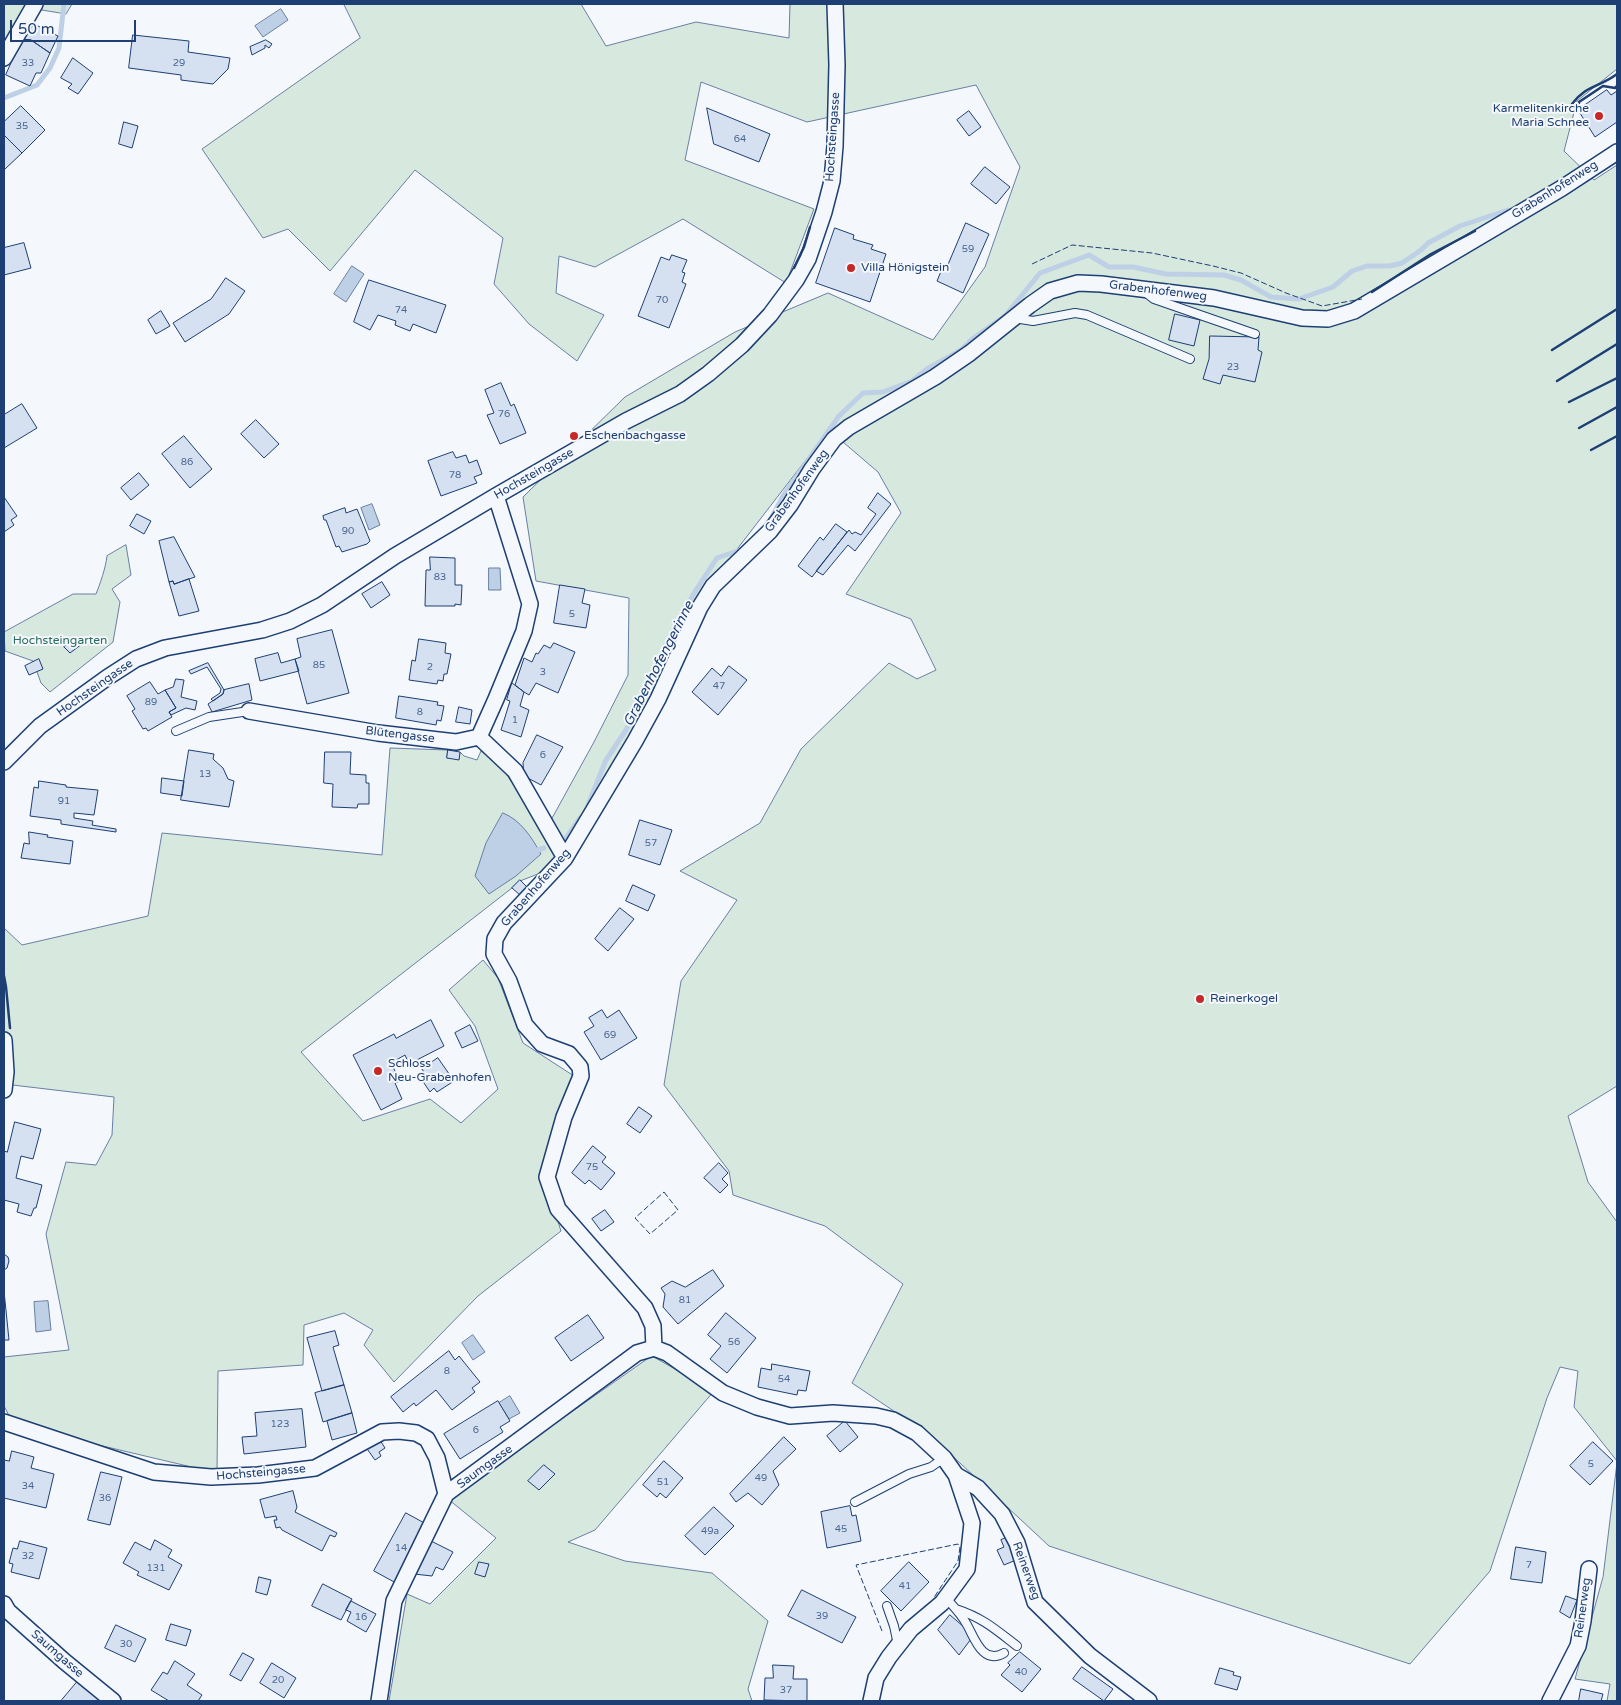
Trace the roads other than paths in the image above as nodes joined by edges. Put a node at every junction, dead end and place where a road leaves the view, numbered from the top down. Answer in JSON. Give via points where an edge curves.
{"nodes":[{"id":1,"x":35,"y":4,"type":"edge"},
{"id":2,"x":835,"y":4,"type":"edge"},
{"id":3,"x":4,"y":58,"type":"edge"},
{"id":4,"x":1617,"y":152,"type":"edge"},
{"id":5,"x":1139,"y":288,"type":"junction"},
{"id":6,"x":1014,"y":318,"type":"junction"},
{"id":7,"x":1255,"y":334,"type":"dead end"},
{"id":8,"x":1190,"y":359,"type":"dead end"},
{"id":9,"x":496,"y":496,"type":"junction"},
{"id":10,"x":249,"y":711,"type":"joint"},
{"id":11,"x":176,"y":731,"type":"dead end"},
{"id":12,"x":478,"y":737,"type":"junction"},
{"id":13,"x":4,"y":762,"type":"edge"},
{"id":14,"x":565,"y":858,"type":"junction"},
{"id":15,"x":4,"y":1040,"type":"edge"},
{"id":16,"x":4,"y":1046,"type":"edge"},
{"id":17,"x":4,"y":1090,"type":"edge"},
{"id":18,"x":654,"y":1348,"type":"junction"},
{"id":19,"x":4,"y":1422,"type":"edge"},
{"id":20,"x":944,"y":1458,"type":"junction"},
{"id":21,"x":956,"y":1475,"type":"junction"},
{"id":22,"x":446,"y":1494,"type":"junction"},
{"id":23,"x":855,"y":1502,"type":"dead end"},
{"id":24,"x":1589,"y":1569,"type":"dead end"},
{"id":25,"x":4,"y":1604,"type":"edge"},
{"id":26,"x":951,"y":1604,"type":"junction"},
{"id":27,"x":887,"y":1606,"type":"dead end"},
{"id":28,"x":898,"y":1645,"type":"junction"},
{"id":29,"x":1017,"y":1646,"type":"dead end"},
{"id":30,"x":1004,"y":1653,"type":"dead end"},
{"id":31,"x":113,"y":1701,"type":"edge"},
{"id":32,"x":380,"y":1701,"type":"edge"},
{"id":33,"x":871,"y":1701,"type":"edge"},
{"id":34,"x":1149,"y":1701,"type":"edge"},
{"id":35,"x":1550,"y":1701,"type":"edge"}],
"edges":[{"from":1,"to":3,"type":"street"},
{"from":2,"to":9,"type":"street","name":"Hochsteingasse","via":[[837,65],[832,181],[817,236],[796,280],[742,345],[708,374],[680,394]]},
{"from":4,"to":5,"type":"street","name":"Grabenhofenweg","via":[[1354,311],[1328,319],[1302,318],[1214,298]]},
{"from":5,"to":6,"type":"street","name":"Grabenhofenweg","via":[[1078,283],[1050,291]]},
{"from":5,"to":7,"type":"lane","via":[[1154,299]]},
{"from":6,"to":8,"type":"lane","via":[[1033,321],[1075,313],[1086,315]]},
{"from":6,"to":14,"type":"street","name":"Grabenhofenweg","via":[[935,377],[848,427],[834,439],[770,531],[713,586],[700,606],[636,741]]},
{"from":9,"to":12,"type":"street","via":[[530,604],[524,631]]},
{"from":9,"to":13,"type":"street","name":"Hochsteingasse","via":[[395,556],[322,605],[290,621],[262,630],[165,648],[136,659],[40,726]]},
{"from":10,"to":11,"type":"lane","name":"Blütengasse","via":[[209,716]]},
{"from":10,"to":12,"type":"street","name":"Blütengasse","via":[[436,740],[456,742]]},
{"from":12,"to":14,"type":"street","via":[[515,771]]},
{"from":14,"to":18,"type":"street","name":"Grabenhofenweg","via":[[504,923],[495,939],[494,954],[509,982],[525,1026],[542,1044],[569,1054],[580,1066],[581,1076],[564,1117],[547,1176],[558,1208],[645,1308],[653,1326]]},
{"from":15,"to":16,"type":"street"},
{"from":16,"to":17,"type":"street"},
{"from":18,"to":20,"type":"street","via":[[667,1353],[723,1393],[758,1407],[790,1416],[833,1413],[893,1420],[917,1433]]},
{"from":18,"to":22,"type":"street","name":"Saumgasse","via":[[637,1353]]},
{"from":19,"to":22,"type":"street","name":"Hochsteingasse","via":[[154,1472],[211,1477],[315,1468],[382,1432],[416,1433],[427,1438],[434,1452]]},
{"from":20,"to":21,"type":"street"},
{"from":20,"to":23,"type":"lane"},
{"from":21,"to":26,"type":"street","via":[[972,1523],[967,1569]]},
{"from":21,"to":34,"type":"street","name":"Reinerweg","via":[[978,1488],[1002,1514],[1017,1543],[1035,1602],[1090,1656]]},
{"from":22,"to":32,"type":"street","name":"Saumgasse","via":[[394,1601]]},
{"from":24,"to":35,"type":"street","name":"Reinerweg","via":[[1578,1646]]},
{"from":25,"to":31,"type":"street","name":"Saumgasse","via":[[64,1661]]},
{"from":26,"to":28,"type":"street","via":[[942,1603],[911,1629]]},
{"from":26,"to":29,"type":"lane","via":[[990,1624]]},
{"from":26,"to":30,"type":"lane","via":[[981,1650],[992,1656]]},
{"from":27,"to":28,"type":"lane"},
{"from":28,"to":33,"type":"street","via":[[876,1678]]}]}
